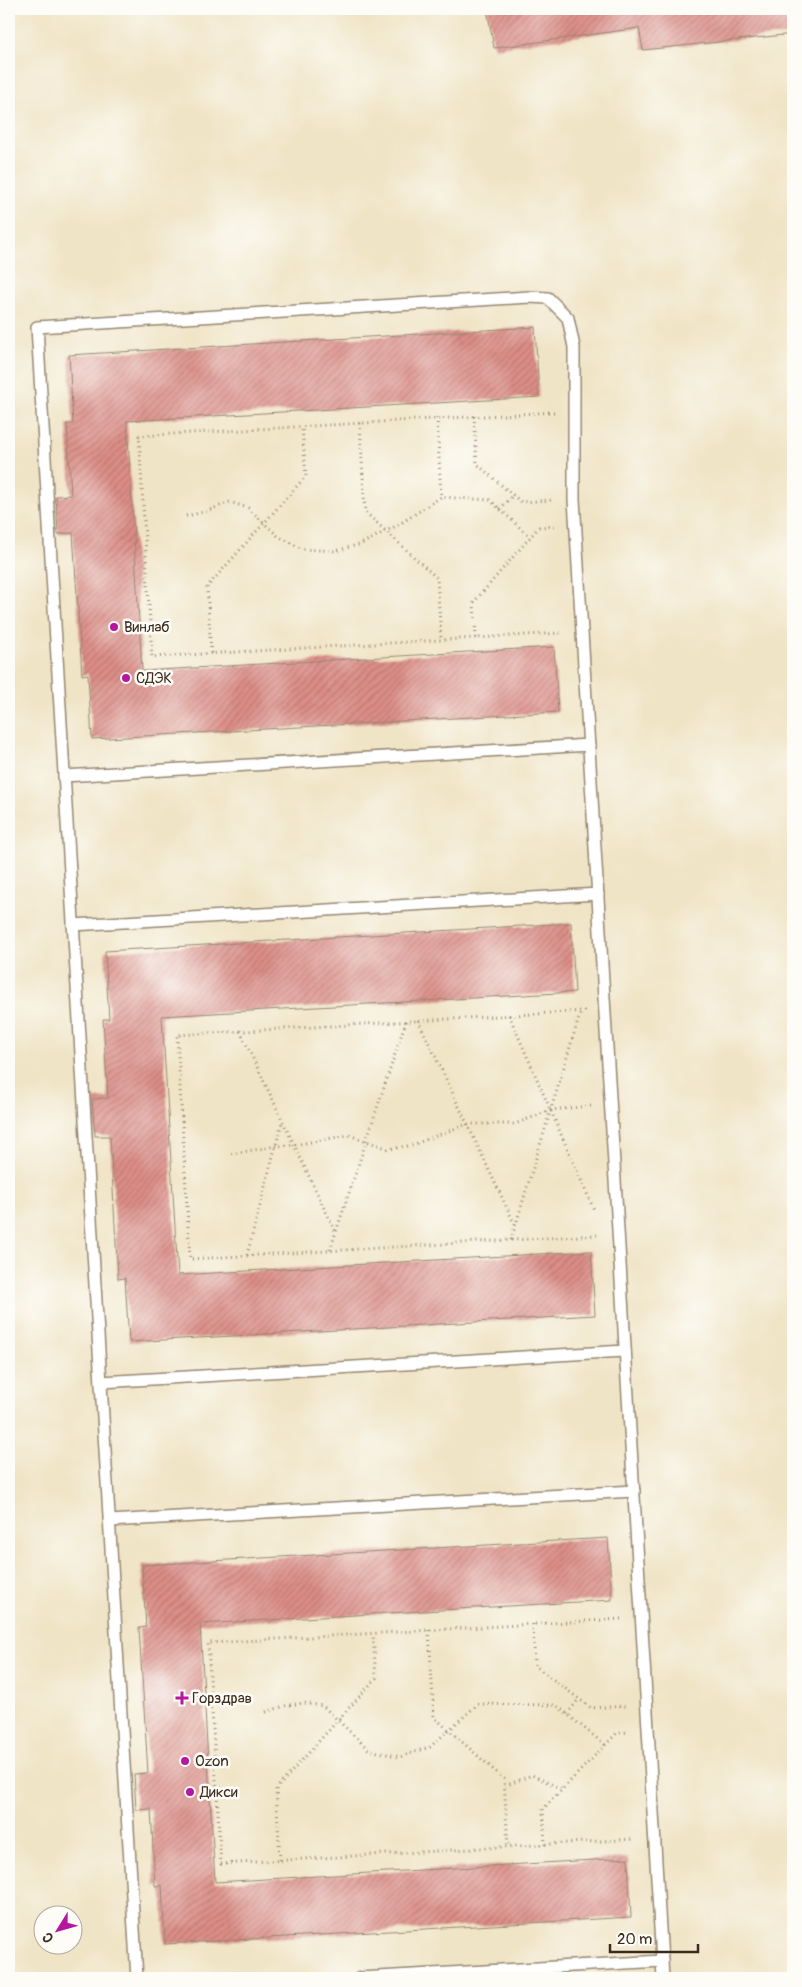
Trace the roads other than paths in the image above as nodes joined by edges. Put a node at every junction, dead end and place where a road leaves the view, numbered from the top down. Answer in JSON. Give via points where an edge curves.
{"nodes":[{"id":1,"x":589,"y":745,"type":"junction"},
{"id":2,"x":64,"y":776,"type":"junction"},
{"id":3,"x":598,"y":894,"type":"junction"},
{"id":4,"x":73,"y":925,"type":"junction"},
{"id":5,"x":625,"y":1351,"type":"junction"},
{"id":6,"x":101,"y":1382,"type":"junction"},
{"id":7,"x":634,"y":1491,"type":"junction"},
{"id":8,"x":109,"y":1521,"type":"junction"},
{"id":9,"x":662,"y":1961,"type":"junction"},
{"id":10,"x":137,"y":1978,"type":"edge"},
{"id":11,"x":360,"y":1978,"type":"edge"},
{"id":12,"x":663,"y":1978,"type":"edge"}],
"edges":[{"from":1,"to":2,"type":"lane"},
{"from":1,"to":2,"type":"lane","via":[[574,499],[574,347],[568,318],[548,298],[37,326]]},
{"from":1,"to":3,"type":"lane"},
{"from":2,"to":4,"type":"lane"},
{"from":3,"to":4,"type":"lane"},
{"from":3,"to":5,"type":"lane"},
{"from":4,"to":6,"type":"lane"},
{"from":5,"to":6,"type":"lane"},
{"from":5,"to":7,"type":"lane"},
{"from":6,"to":8,"type":"lane"},
{"from":7,"to":8,"type":"lane"},
{"from":7,"to":9,"type":"lane"},
{"from":8,"to":10,"type":"lane"},
{"from":9,"to":11,"type":"lane"},
{"from":9,"to":12,"type":"lane"}]}
